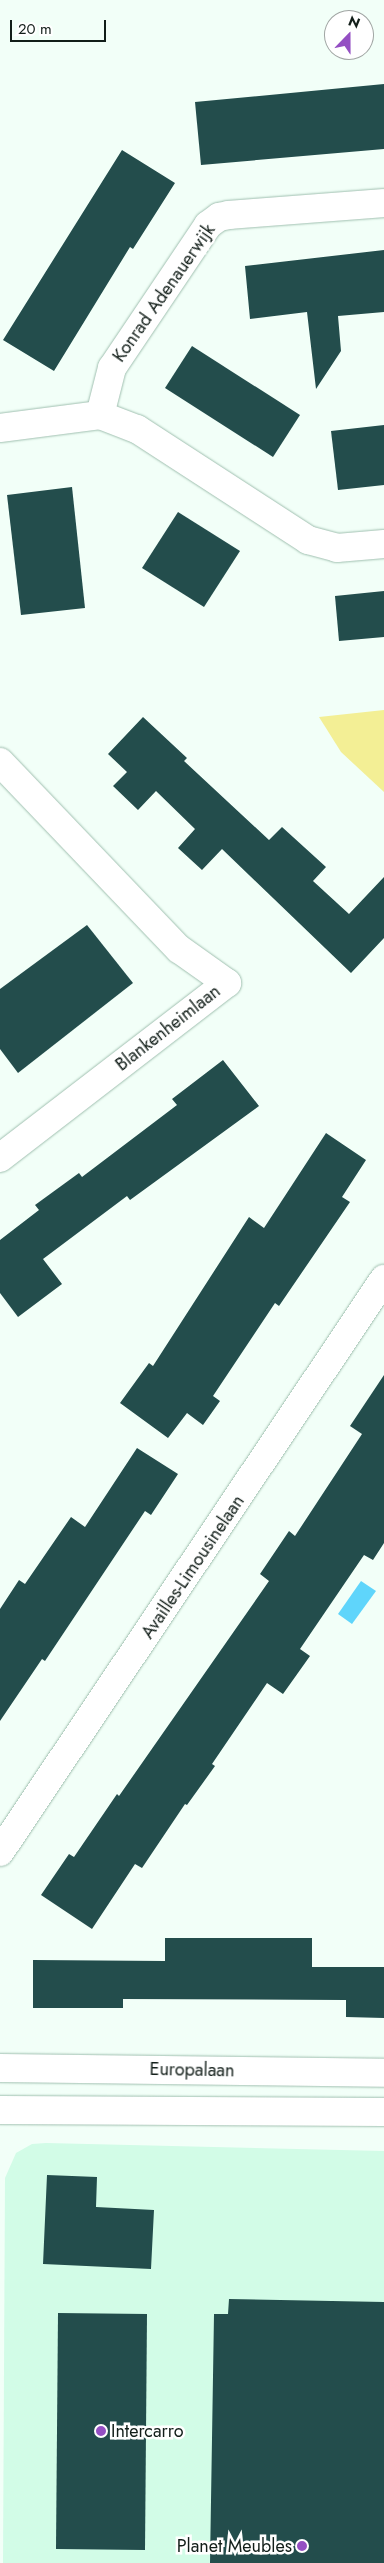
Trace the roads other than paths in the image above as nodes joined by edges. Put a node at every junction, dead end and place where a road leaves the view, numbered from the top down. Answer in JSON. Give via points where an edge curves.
{"nodes":[{"id":1,"x":384,"y":203,"type":"edge"},
{"id":2,"x":100,"y":415,"type":"junction"},
{"id":3,"x":0,"y":428,"type":"edge"},
{"id":4,"x":384,"y":544,"type":"edge"},
{"id":5,"x":0,"y":762,"type":"edge"},
{"id":6,"x":0,"y":1158,"type":"edge"},
{"id":7,"x":384,"y":1279,"type":"edge"},
{"id":8,"x":0,"y":1852,"type":"edge"},
{"id":9,"x":0,"y":2068,"type":"edge"},
{"id":10,"x":384,"y":2073,"type":"edge"},
{"id":11,"x":0,"y":2110,"type":"edge"},
{"id":12,"x":384,"y":2112,"type":"edge"}],
"edges":[{"from":1,"to":2,"type":"street","name":"Konrad Adenauerwijk","via":[[229,215],[208,225],[112,368]]},
{"from":2,"to":3,"type":"street"},
{"from":2,"to":4,"type":"street","via":[[137,429],[308,540],[337,548]]},
{"from":5,"to":6,"type":"street","name":"Blankenheimlaan","via":[[179,949],[227,983]]},
{"from":7,"to":8,"type":"street","name":"Availles-Limousinelaan"},
{"from":9,"to":10,"type":"street","name":"Europalaan"},
{"from":11,"to":12,"type":"street"}]}
